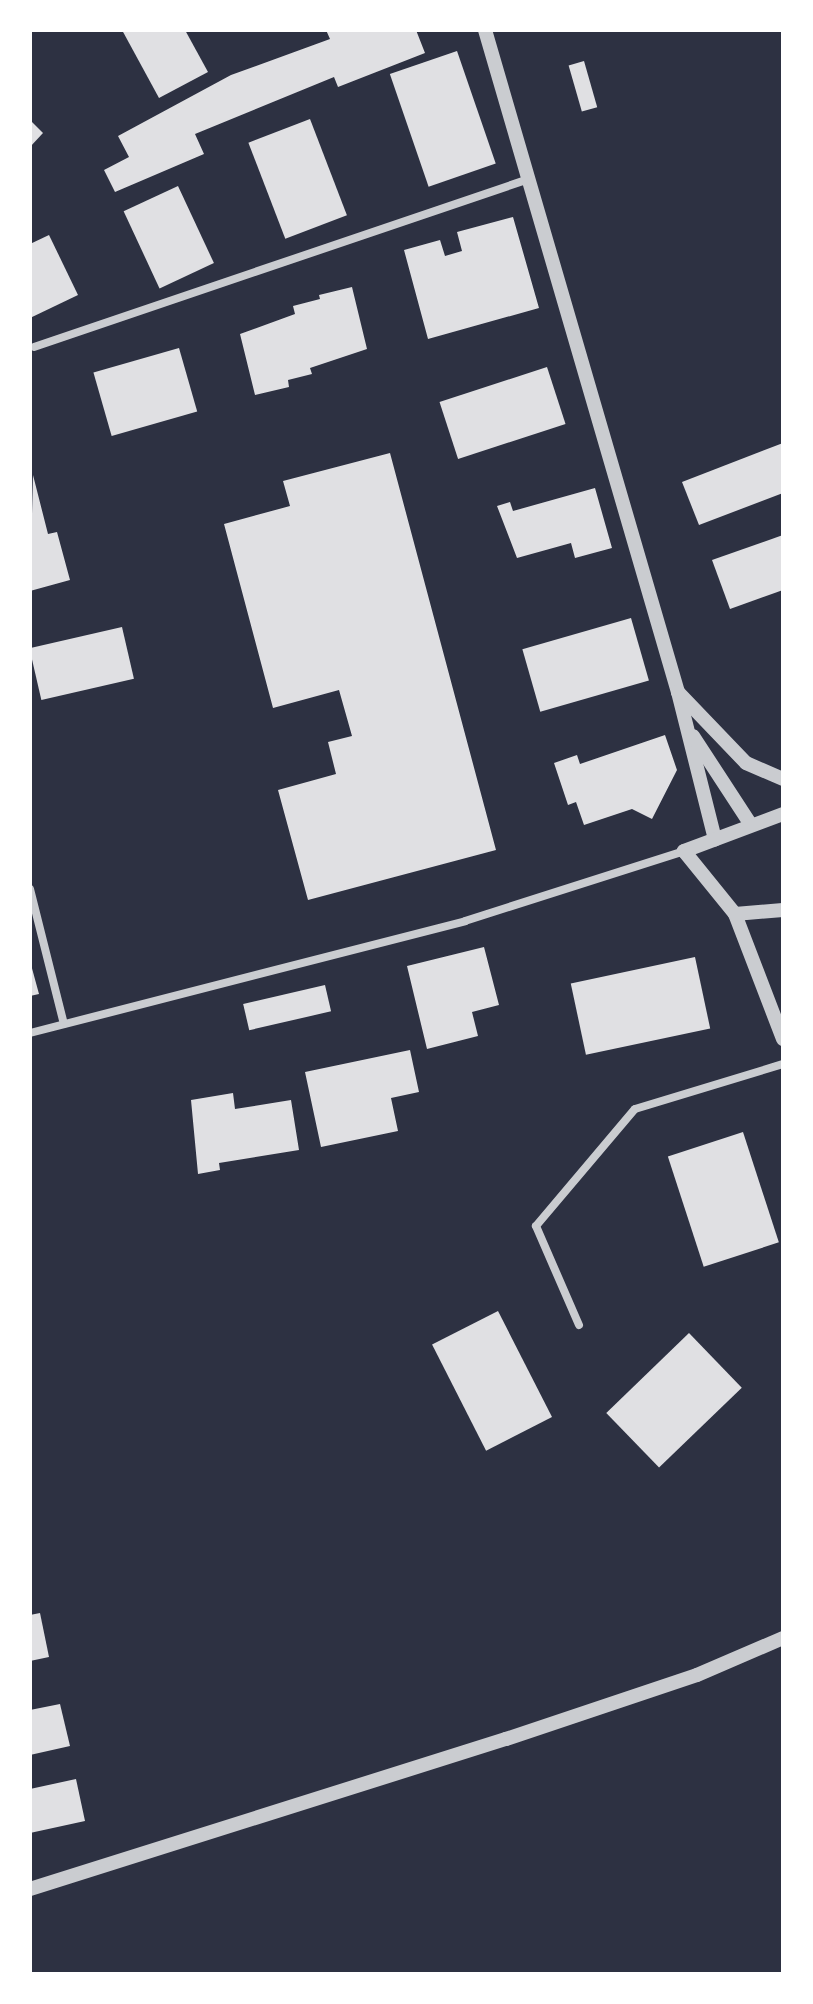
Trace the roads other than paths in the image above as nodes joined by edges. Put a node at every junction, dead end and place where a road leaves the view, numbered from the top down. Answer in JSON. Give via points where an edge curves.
{"nodes":[{"id":1,"x":485,"y":30,"type":"edge"},
{"id":2,"x":529,"y":179,"type":"junction"},
{"id":3,"x":34,"y":347,"type":"dead end"},
{"id":4,"x":678,"y":692,"type":"junction"},
{"id":5,"x":686,"y":726,"type":"junction"},
{"id":6,"x":783,"y":779,"type":"edge"},
{"id":7,"x":783,"y":814,"type":"edge"},
{"id":8,"x":751,"y":825,"type":"junction"},
{"id":9,"x":715,"y":839,"type":"junction"},
{"id":10,"x":684,"y":851,"type":"junction"},
{"id":11,"x":30,"y":889,"type":"edge"},
{"id":12,"x":783,"y":910,"type":"edge"},
{"id":13,"x":735,"y":914,"type":"junction"},
{"id":14,"x":64,"y":1024,"type":"junction"},
{"id":15,"x":30,"y":1033,"type":"edge"},
{"id":16,"x":783,"y":1039,"type":"edge"},
{"id":17,"x":783,"y":1064,"type":"edge"},
{"id":18,"x":579,"y":1325,"type":"dead end"},
{"id":19,"x":783,"y":1638,"type":"edge"},
{"id":20,"x":30,"y":1889,"type":"edge"}],
"edges":[{"from":1,"to":2,"type":"street"},
{"from":2,"to":3,"type":"street"},
{"from":2,"to":4,"type":"street"},
{"from":4,"to":5,"type":"street"},
{"from":4,"to":6,"type":"street","via":[[746,763]]},
{"from":5,"to":8,"type":"street"},
{"from":5,"to":9,"type":"street"},
{"from":7,"to":8,"type":"street"},
{"from":8,"to":9,"type":"street"},
{"from":9,"to":10,"type":"street"},
{"from":10,"to":13,"type":"street"},
{"from":10,"to":14,"type":"street","via":[[465,921]]},
{"from":11,"to":14,"type":"street"},
{"from":12,"to":13,"type":"street"},
{"from":13,"to":16,"type":"street"},
{"from":14,"to":15,"type":"street"},
{"from":17,"to":18,"type":"street","via":[[635,1109],[536,1226]]},
{"from":19,"to":20,"type":"street","via":[[697,1675],[506,1739]]}]}
